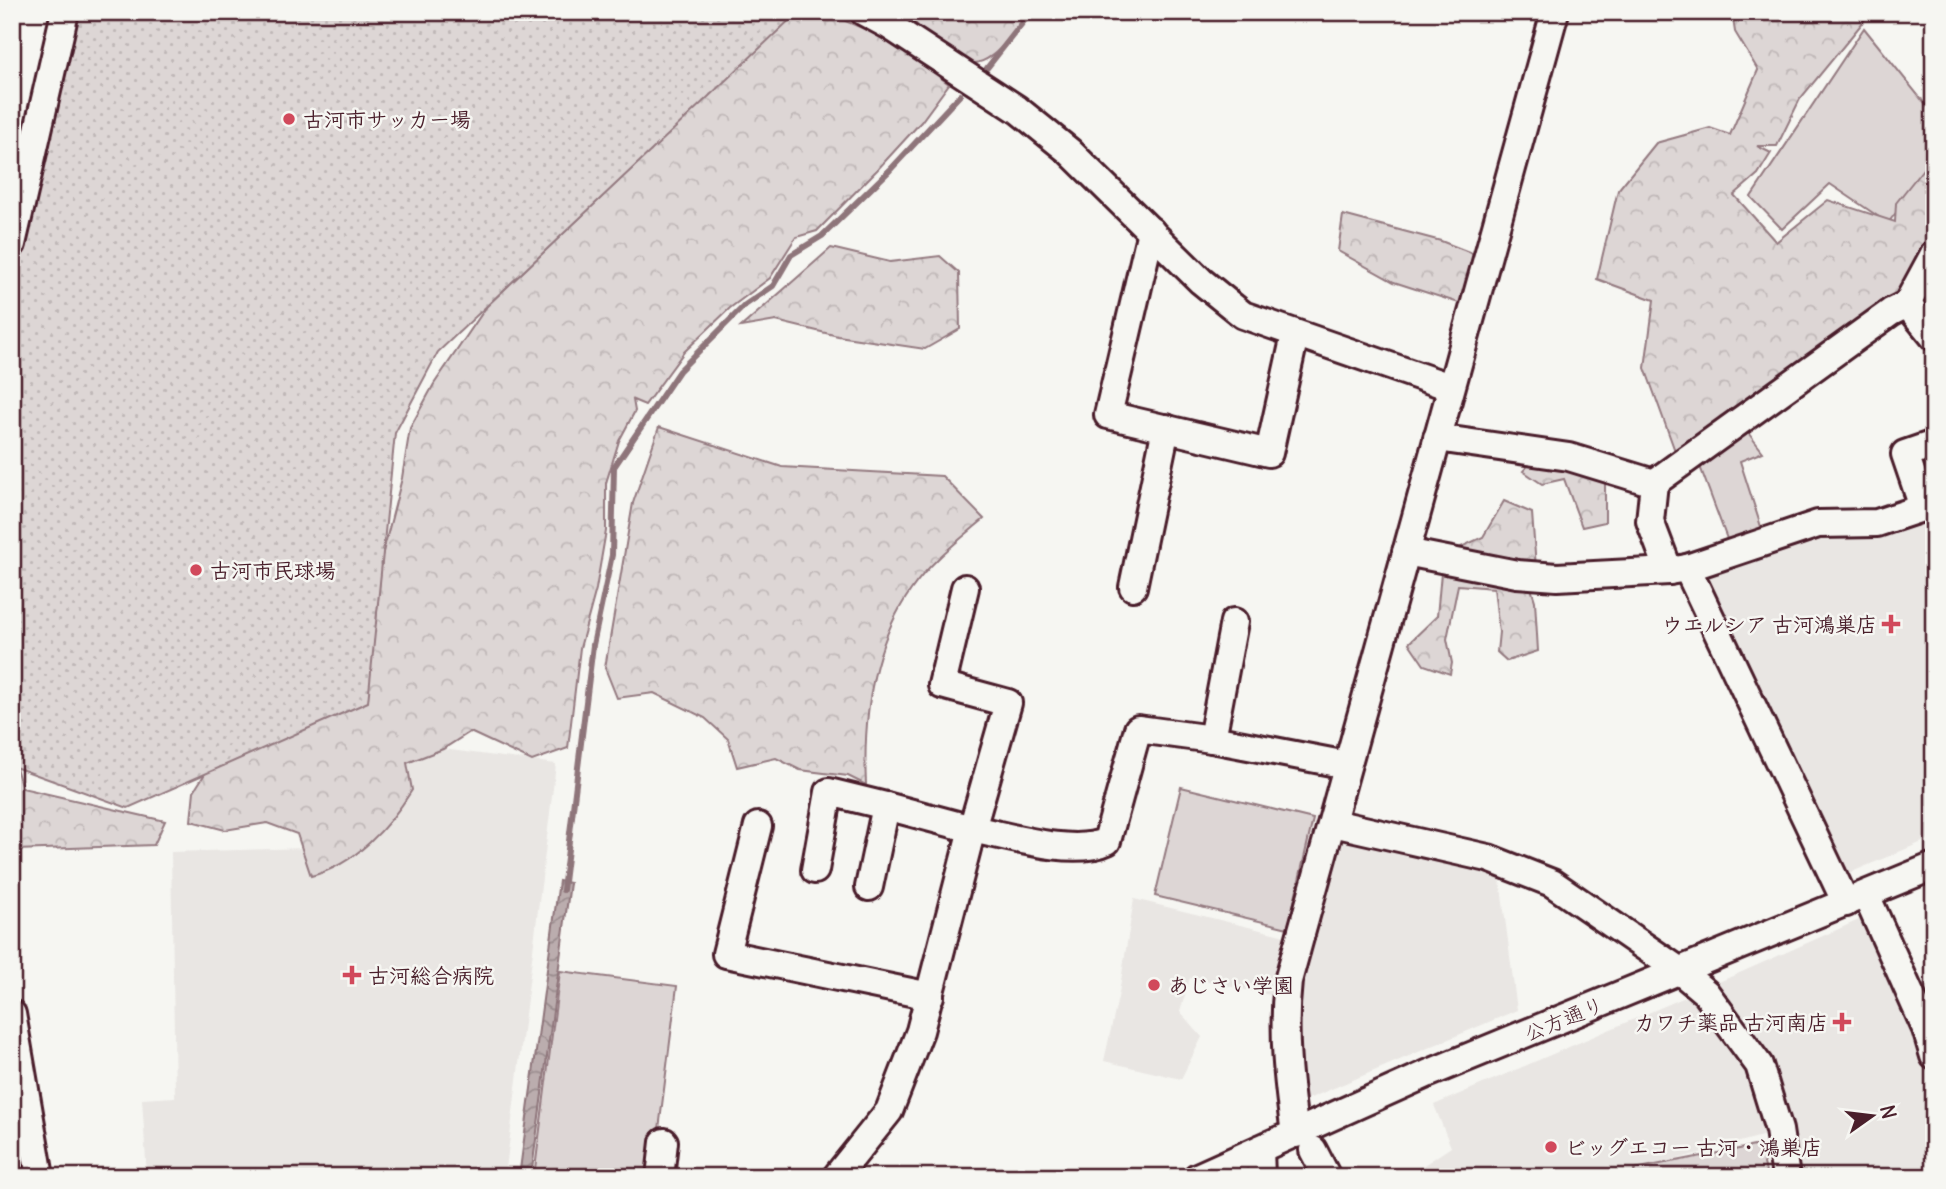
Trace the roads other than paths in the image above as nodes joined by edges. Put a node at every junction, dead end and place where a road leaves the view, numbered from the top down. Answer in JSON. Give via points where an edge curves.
{"nodes":[{"id":1,"x":65,"y":12,"type":"edge"},
{"id":2,"x":864,"y":12,"type":"edge"},
{"id":3,"x":1555,"y":12,"type":"edge"},
{"id":4,"x":1151,"y":231,"type":"junction"},
{"id":5,"x":12,"y":244,"type":"edge"},
{"id":6,"x":1934,"y":254,"type":"edge"},
{"id":7,"x":1907,"y":304,"type":"junction"},
{"id":8,"x":1295,"y":335,"type":"junction"},
{"id":9,"x":1934,"y":337,"type":"edge"},
{"id":10,"x":1450,"y":387,"type":"junction"},
{"id":11,"x":1166,"y":428,"type":"junction"},
{"id":12,"x":1437,"y":438,"type":"junction"},
{"id":13,"x":1934,"y":444,"type":"edge"},
{"id":14,"x":1654,"y":483,"type":"junction"},
{"id":15,"x":1928,"y":505,"type":"edge"},
{"id":16,"x":1406,"y":552,"type":"junction"},
{"id":17,"x":1678,"y":570,"type":"junction"},
{"id":18,"x":1133,"y":587,"type":"dead end"},
{"id":19,"x":965,"y":588,"type":"dead end"},
{"id":20,"x":1234,"y":622,"type":"dead end"},
{"id":21,"x":1212,"y":738,"type":"junction"},
{"id":22,"x":1348,"y":765,"type":"junction"},
{"id":23,"x":886,"y":806,"type":"junction"},
{"id":24,"x":1333,"y":822,"type":"junction"},
{"id":25,"x":758,"y":826,"type":"dead end"},
{"id":26,"x":972,"y":829,"type":"junction"},
{"id":27,"x":1934,"y":866,"type":"edge"},
{"id":28,"x":815,"y":870,"type":"dead end"},
{"id":29,"x":869,"y":887,"type":"dead end"},
{"id":30,"x":1856,"y":899,"type":"junction"},
{"id":31,"x":1680,"y":971,"type":"junction"},
{"id":32,"x":930,"y":996,"type":"junction"},
{"id":33,"x":12,"y":1014,"type":"edge"},
{"id":34,"x":1930,"y":1029,"type":"edge"},
{"id":35,"x":1934,"y":1056,"type":"edge"},
{"id":36,"x":664,"y":1142,"type":"dead end"},
{"id":37,"x":1304,"y":1142,"type":"junction"},
{"id":38,"x":1260,"y":1149,"type":"junction"},
{"id":39,"x":40,"y":1177,"type":"edge"},
{"id":40,"x":660,"y":1177,"type":"edge"},
{"id":41,"x":836,"y":1177,"type":"edge"},
{"id":42,"x":1197,"y":1177,"type":"edge"},
{"id":43,"x":1261,"y":1177,"type":"edge"},
{"id":44,"x":1327,"y":1177,"type":"edge"},
{"id":45,"x":1786,"y":1177,"type":"edge"}],
"edges":[{"from":1,"to":5,"type":"street"},
{"from":2,"to":4,"type":"street","via":[[1017,109],[1069,151]]},
{"from":3,"to":10,"type":"street"},
{"from":4,"to":8,"type":"street","via":[[1243,315]]},
{"from":4,"to":11,"type":"street","via":[[1108,415]]},
{"from":6,"to":7,"type":"street"},
{"from":7,"to":9,"type":"street"},
{"from":7,"to":14,"type":"street"},
{"from":8,"to":10,"type":"street"},
{"from":8,"to":11,"type":"street","via":[[1269,453]]},
{"from":10,"to":12,"type":"street"},
{"from":11,"to":18,"type":"street"},
{"from":12,"to":14,"type":"street","via":[[1569,457]]},
{"from":12,"to":16,"type":"street"},
{"from":13,"to":15,"type":"street","via":[[1905,454]]},
{"from":14,"to":17,"type":"street","via":[[1650,522]]},
{"from":15,"to":17,"type":"street","via":[[1877,523],[1818,524]]},
{"from":16,"to":17,"type":"street","via":[[1517,574],[1557,577]]},
{"from":16,"to":22,"type":"street"},
{"from":17,"to":30,"type":"street"},
{"from":19,"to":26,"type":"street","via":[[942,685],[1008,703]]},
{"from":20,"to":21,"type":"street"},
{"from":21,"to":22,"type":"street"},
{"from":21,"to":26,"type":"street","via":[[1139,729],[1107,841],[1095,847],[1063,846]]},
{"from":22,"to":24,"type":"street"},
{"from":23,"to":26,"type":"street"},
{"from":23,"to":28,"type":"street","via":[[829,792]]},
{"from":23,"to":29,"type":"street"},
{"from":24,"to":31,"type":"street","via":[[1488,858],[1552,883]]},
{"from":24,"to":37,"type":"street","via":[[1288,981],[1283,1020],[1285,1061]]},
{"from":25,"to":32,"type":"street","via":[[726,954]]},
{"from":26,"to":32,"type":"street"},
{"from":27,"to":30,"type":"street","name":"公方通り"},
{"from":30,"to":31,"type":"street","name":"公方通り"},
{"from":30,"to":34,"type":"street"},
{"from":31,"to":37,"type":"street","name":"公方通り","via":[[1427,1074]]},
{"from":31,"to":45,"type":"street","via":[[1706,993],[1759,1065],[1779,1130]]},
{"from":32,"to":41,"type":"street","via":[[889,1111]]},
{"from":33,"to":39,"type":"street"},
{"from":34,"to":35,"type":"street"},
{"from":36,"to":40,"type":"street"},
{"from":37,"to":38,"type":"street","name":"公方通り"},
{"from":37,"to":44,"type":"street"},
{"from":38,"to":42,"type":"street","name":"公方通り"},
{"from":38,"to":43,"type":"street"}]}
